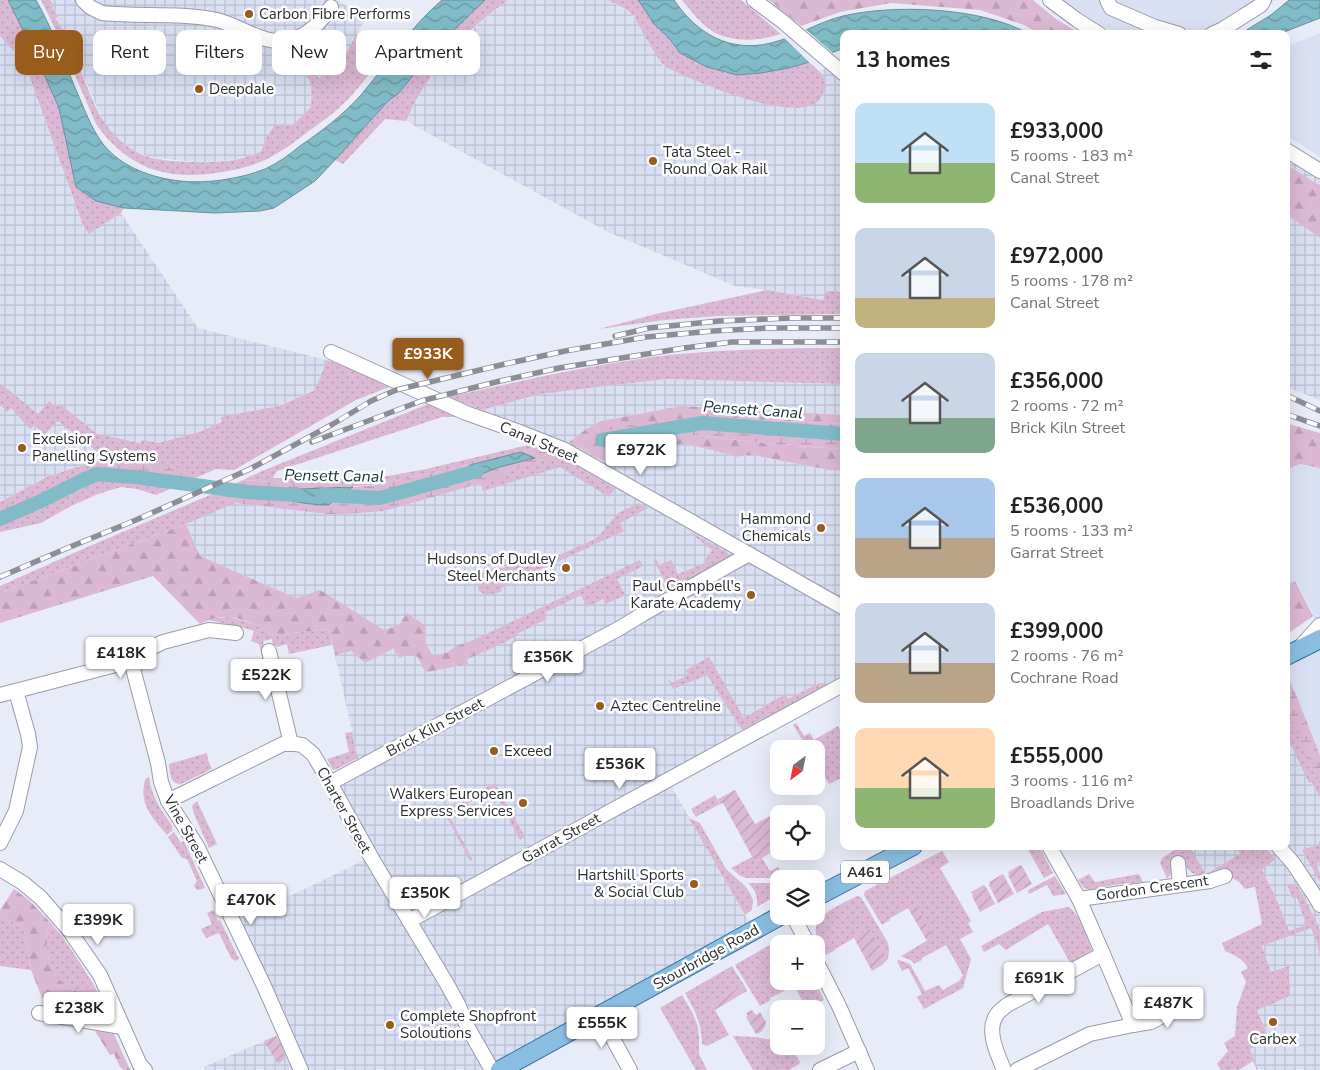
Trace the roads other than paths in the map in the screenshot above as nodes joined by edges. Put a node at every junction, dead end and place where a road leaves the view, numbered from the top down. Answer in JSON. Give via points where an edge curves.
{"nodes":[{"id":1,"x":83,"y":0,"type":"edge"},
{"id":2,"x":754,"y":0,"type":"edge"},
{"id":3,"x":1050,"y":0,"type":"edge"},
{"id":4,"x":1107,"y":0,"type":"edge"},
{"id":5,"x":1264,"y":0,"type":"edge"},
{"id":6,"x":331,"y":7,"type":"dead end"},
{"id":7,"x":1093,"y":30,"type":"edge"},
{"id":8,"x":1165,"y":30,"type":"edge"},
{"id":9,"x":1220,"y":30,"type":"edge"},
{"id":10,"x":840,"y":71,"type":"edge"},
{"id":11,"x":1290,"y":152,"type":"edge"},
{"id":12,"x":1320,"y":171,"type":"edge"},
{"id":13,"x":331,"y":352,"type":"dead end"},
{"id":14,"x":749,"y":554,"type":"junction"},
{"id":15,"x":840,"y":606,"type":"edge"},
{"id":16,"x":1320,"y":625,"type":"edge"},
{"id":17,"x":236,"y":633,"type":"dead end"},
{"id":18,"x":1320,"y":639,"type":"edge"},
{"id":19,"x":270,"y":651,"type":"dead end"},
{"id":20,"x":1292,"y":653,"type":"edge"},
{"id":21,"x":131,"y":661,"type":"junction"},
{"id":22,"x":840,"y":686,"type":"edge"},
{"id":23,"x":16,"y":691,"type":"junction"},
{"id":24,"x":0,"y":695,"type":"edge"},
{"id":25,"x":291,"y":744,"type":"junction"},
{"id":26,"x":330,"y":783,"type":"junction"},
{"id":27,"x":168,"y":801,"type":"junction"},
{"id":28,"x":0,"y":843,"type":"edge"},
{"id":29,"x":905,"y":850,"type":"edge"},
{"id":30,"x":1051,"y":850,"type":"edge"},
{"id":31,"x":1281,"y":850,"type":"edge"},
{"id":32,"x":1178,"y":863,"type":"dead end"},
{"id":33,"x":0,"y":869,"type":"edge"},
{"id":34,"x":1225,"y":876,"type":"dead end"},
{"id":35,"x":1180,"y":885,"type":"junction"},
{"id":36,"x":825,"y":892,"type":"edge"},
{"id":37,"x":1079,"y":899,"type":"junction"},
{"id":38,"x":1320,"y":905,"type":"edge"},
{"id":39,"x":409,"y":920,"type":"junction"},
{"id":40,"x":770,"y":922,"type":"edge"},
{"id":41,"x":1104,"y":954,"type":"junction"},
{"id":42,"x":825,"y":979,"type":"edge"},
{"id":43,"x":1191,"y":1001,"type":"dead end"},
{"id":44,"x":39,"y":1013,"type":"dead end"},
{"id":45,"x":600,"y":1016,"type":"junction"},
{"id":46,"x":1133,"y":1026,"type":"junction"},
{"id":47,"x":122,"y":1027,"type":"junction"},
{"id":48,"x":859,"y":1051,"type":"junction"},
{"id":49,"x":145,"y":1070,"type":"edge"},
{"id":50,"x":301,"y":1070,"type":"edge"},
{"id":51,"x":492,"y":1070,"type":"edge"},
{"id":52,"x":500,"y":1070,"type":"edge"},
{"id":53,"x":630,"y":1070,"type":"edge"},
{"id":54,"x":820,"y":1070,"type":"edge"},
{"id":55,"x":868,"y":1070,"type":"edge"},
{"id":56,"x":1004,"y":1070,"type":"edge"},
{"id":57,"x":1017,"y":1070,"type":"edge"}],
"edges":[{"from":1,"to":6,"type":"street","via":[[90,8],[102,13],[201,17],[273,41],[303,36]]},
{"from":2,"to":10,"type":"street"},
{"from":3,"to":7,"type":"street"},
{"from":4,"to":8,"type":"street","via":[[1111,8]]},
{"from":5,"to":9,"type":"street"},
{"from":11,"to":12,"type":"street"},
{"from":13,"to":14,"type":"street","name":"Canal Street","via":[[466,413],[565,450]]},
{"from":14,"to":15,"type":"street","name":"Canal Street"},
{"from":14,"to":26,"type":"street","name":"Brick Kiln Street","via":[[620,628]]},
{"from":16,"to":20,"type":"street"},
{"from":17,"to":21,"type":"street","via":[[209,630],[163,642]]},
{"from":18,"to":20,"type":"main road"},
{"from":19,"to":25,"type":"street"},
{"from":21,"to":23,"type":"street"},
{"from":21,"to":27,"type":"street","name":"Vine Street"},
{"from":22,"to":39,"type":"street","name":"Garrat Street"},
{"from":23,"to":24,"type":"street"},
{"from":23,"to":28,"type":"street","via":[[30,747],[16,811]]},
{"from":25,"to":26,"type":"street","name":"Charter Street","via":[[302,746],[313,754]]},
{"from":25,"to":27,"type":"street","via":[[283,744]]},
{"from":26,"to":39,"type":"street","name":"Charter Street"},
{"from":27,"to":50,"type":"street","name":"Vine Street","via":[[198,846]]},
{"from":29,"to":36,"type":"main road","number":"A461"},
{"from":30,"to":37,"type":"street","name":"Gordon Crescent"},
{"from":31,"to":38,"type":"street"},
{"from":32,"to":35,"type":"street"},
{"from":33,"to":47,"type":"street","via":[[41,898],[69,930],[100,976]]},
{"from":34,"to":35,"type":"street","name":"Gordon Crescent"},
{"from":35,"to":37,"type":"street","name":"Gordon Crescent"},
{"from":37,"to":41,"type":"street","name":"Gordon Crescent"},
{"from":39,"to":51,"type":"street","name":"Charter Street","via":[[451,990]]},
{"from":40,"to":45,"type":"main road","name":"Stourbridge Road"},
{"from":41,"to":46,"type":"street","name":"Gordon Crescent"},
{"from":41,"to":56,"type":"street","via":[[1008,1005],[996,1015],[992,1024],[994,1044]]},
{"from":42,"to":48,"type":"street"},
{"from":43,"to":46,"type":"street","via":[[1151,1022]]},
{"from":44,"to":47,"type":"street"},
{"from":45,"to":52,"type":"main road","name":"Stourbridge Road"},
{"from":45,"to":53,"type":"street"},
{"from":46,"to":57,"type":"street","via":[[1090,1034]]},
{"from":47,"to":49,"type":"street"},
{"from":48,"to":54,"type":"street"},
{"from":48,"to":55,"type":"street"}]}
